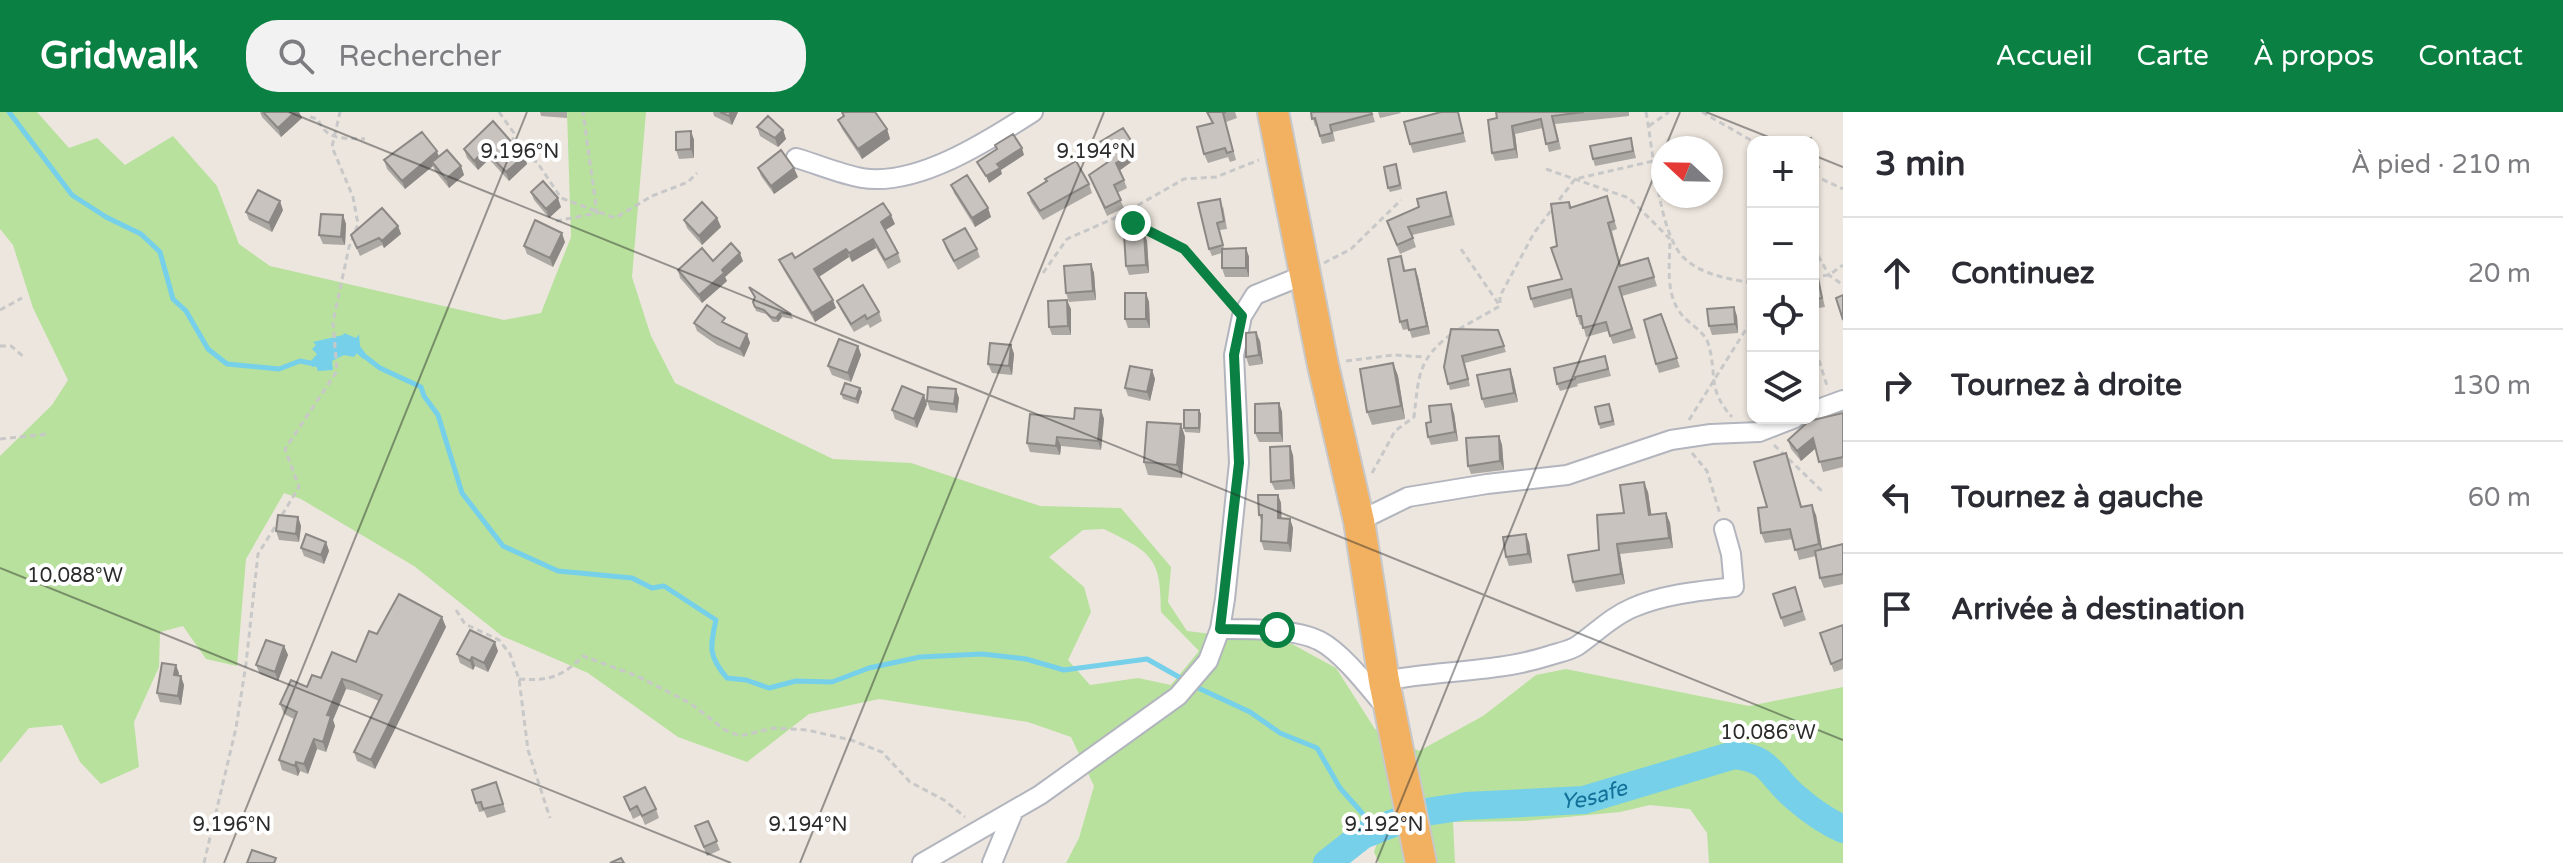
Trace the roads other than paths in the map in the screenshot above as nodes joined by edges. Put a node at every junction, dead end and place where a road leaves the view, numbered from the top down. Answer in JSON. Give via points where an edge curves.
{"nodes":[{"id":1,"x":1033,"y":112,"type":"edge"},
{"id":2,"x":1273,"y":112,"type":"edge"},
{"id":3,"x":796,"y":158,"type":"dead end"},
{"id":4,"x":1304,"y":275,"type":"junction"},
{"id":5,"x":1839,"y":401,"type":"edge"},
{"id":6,"x":1819,"y":409,"type":"edge"},
{"id":7,"x":1780,"y":424,"type":"edge"},
{"id":8,"x":1359,"y":521,"type":"junction"},
{"id":9,"x":1724,"y":529,"type":"dead end"},
{"id":10,"x":1220,"y":629,"type":"junction"},
{"id":11,"x":1384,"y":681,"type":"junction"},
{"id":12,"x":1392,"y":715,"type":"junction"},
{"id":13,"x":1014,"y":810,"type":"junction"},
{"id":14,"x":1421,"y":860,"type":"edge"},
{"id":15,"x":922,"y":863,"type":"edge"},
{"id":16,"x":992,"y":863,"type":"edge"}],
"edges":[{"from":1,"to":3,"type":"street","via":[[989,140],[924,170],[891,177],[863,178]]},
{"from":2,"to":4,"type":"highway"},
{"from":4,"to":8,"type":"highway"},
{"from":4,"to":10,"type":"street","via":[[1255,295],[1242,316],[1234,355],[1239,463]]},
{"from":5,"to":6,"type":"street"},
{"from":7,"to":8,"type":"street","via":[[1759,432],[1671,440],[1567,475],[1408,497]]},
{"from":8,"to":11,"type":"highway"},
{"from":9,"to":11,"type":"street","via":[[1734,587],[1688,592],[1632,608],[1575,647],[1543,658]]},
{"from":10,"to":12,"type":"street","via":[[1277,630],[1320,641],[1351,667]]},
{"from":10,"to":13,"type":"street","via":[[1208,661],[1178,696]]},
{"from":11,"to":12,"type":"highway"},
{"from":12,"to":14,"type":"highway"},
{"from":13,"to":15,"type":"street"},
{"from":13,"to":16,"type":"street"}]}
